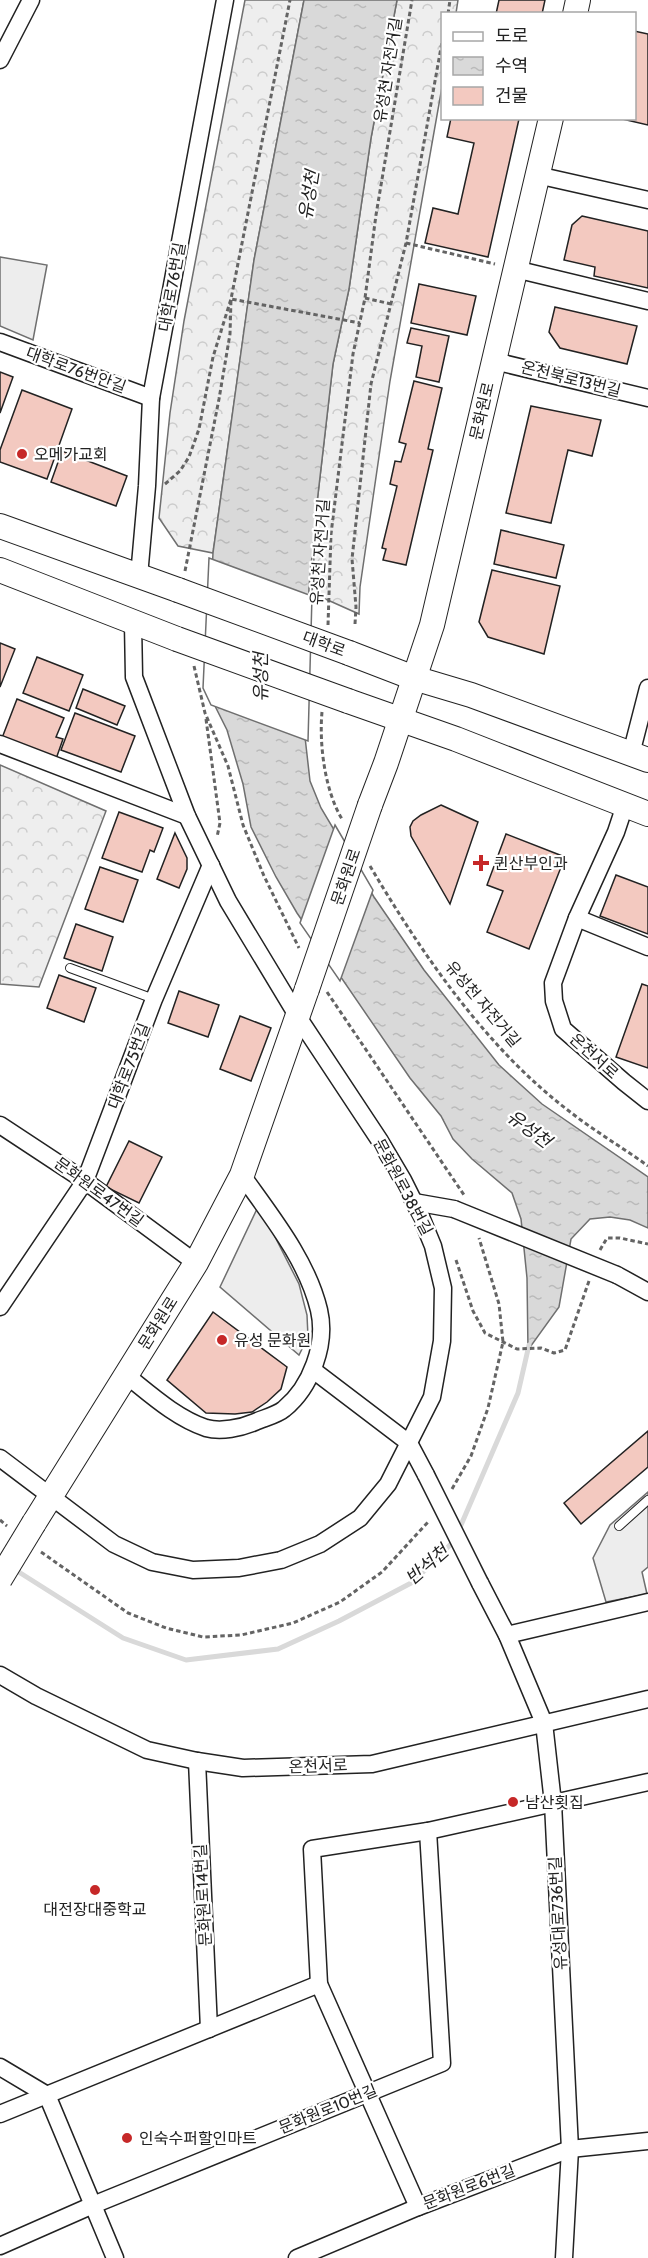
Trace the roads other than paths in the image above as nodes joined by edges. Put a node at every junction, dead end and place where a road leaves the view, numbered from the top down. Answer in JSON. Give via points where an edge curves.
{"nodes":[{"id":1,"x":31,"y":0,"type":"edge"},
{"id":2,"x":225,"y":0,"type":"edge"},
{"id":3,"x":0,"y":60,"type":"edge"},
{"id":4,"x":551,"y":120,"type":"edge"},
{"id":5,"x":537,"y":175,"type":"junction"},
{"id":6,"x":648,"y":200,"type":"edge"},
{"id":7,"x":515,"y":268,"type":"junction"},
{"id":8,"x":648,"y":301,"type":"edge"},
{"id":9,"x":0,"y":342,"type":"edge"},
{"id":10,"x":494,"y":361,"type":"junction"},
{"id":11,"x":151,"y":398,"type":"junction"},
{"id":12,"x":648,"y":398,"type":"edge"},
{"id":13,"x":0,"y":526,"type":"edge"},
{"id":14,"x":0,"y":570,"type":"edge"},
{"id":15,"x":139,"y":576,"type":"junction"},
{"id":16,"x":133,"y":623,"type":"junction"},
{"id":17,"x":414,"y":678,"type":"junction"},
{"id":18,"x":648,"y":688,"type":"edge"},
{"id":19,"x":401,"y":719,"type":"junction"},
{"id":20,"x":0,"y":744,"type":"edge"},
{"id":21,"x":640,"y":757,"type":"edge"},
{"id":22,"x":625,"y":805,"type":"junction"},
{"id":23,"x":648,"y":814,"type":"edge"},
{"id":24,"x":187,"y":816,"type":"junction"},
{"id":25,"x":211,"y":865,"type":"junction"},
{"id":26,"x":577,"y":918,"type":"junction"},
{"id":27,"x":648,"y":947,"type":"edge"},
{"id":28,"x":70,"y":968,"type":"dead end"},
{"id":29,"x":154,"y":999,"type":"junction"},
{"id":30,"x":298,"y":1017,"type":"junction"},
{"id":31,"x":648,"y":1101,"type":"edge"},
{"id":32,"x":0,"y":1125,"type":"edge"},
{"id":33,"x":243,"y":1175,"type":"junction"},
{"id":34,"x":86,"y":1182,"type":"junction"},
{"id":35,"x":414,"y":1202,"type":"junction"},
{"id":36,"x":196,"y":1263,"type":"junction"},
{"id":37,"x":648,"y":1292,"type":"edge"},
{"id":38,"x":0,"y":1305,"type":"edge"},
{"id":39,"x":313,"y":1370,"type":"junction"},
{"id":40,"x":126,"y":1375,"type":"junction"},
{"id":41,"x":409,"y":1443,"type":"junction"},
{"id":42,"x":0,"y":1458,"type":"edge"},
{"id":43,"x":50,"y":1496,"type":"junction"},
{"id":44,"x":648,"y":1500,"type":"edge"},
{"id":45,"x":619,"y":1526,"type":"dead end"},
{"id":46,"x":0,"y":1579,"type":"edge"},
{"id":47,"x":648,"y":1602,"type":"edge"},
{"id":48,"x":507,"y":1635,"type":"junction"},
{"id":49,"x":0,"y":1675,"type":"edge"},
{"id":50,"x":648,"y":1699,"type":"edge"},
{"id":51,"x":544,"y":1723,"type":"junction"},
{"id":52,"x":197,"y":1761,"type":"junction"},
{"id":53,"x":648,"y":1782,"type":"edge"},
{"id":54,"x":553,"y":1803,"type":"junction"},
{"id":55,"x":428,"y":1831,"type":"junction"},
{"id":56,"x":319,"y":1984,"type":"junction"},
{"id":57,"x":209,"y":2029,"type":"junction"},
{"id":58,"x":0,"y":2067,"type":"edge"},
{"id":59,"x":367,"y":2093,"type":"junction"},
{"id":60,"x":47,"y":2095,"type":"junction"},
{"id":61,"x":0,"y":2114,"type":"edge"},
{"id":62,"x":648,"y":2141,"type":"edge"},
{"id":63,"x":570,"y":2149,"type":"junction"},
{"id":64,"x":93,"y":2205,"type":"junction"},
{"id":65,"x":418,"y":2207,"type":"junction"},
{"id":66,"x":0,"y":2246,"type":"edge"},
{"id":67,"x":115,"y":2258,"type":"edge"},
{"id":68,"x":297,"y":2258,"type":"edge"},
{"id":69,"x":564,"y":2258,"type":"edge"}],
"edges":[{"from":1,"to":3,"type":"street"},
{"from":2,"to":11,"type":"street","name":"대학로76번길"},
{"from":4,"to":5,"type":"street","name":"문화원로"},
{"from":5,"to":6,"type":"street"},
{"from":5,"to":7,"type":"street","name":"문화원로"},
{"from":7,"to":8,"type":"street"},
{"from":7,"to":10,"type":"street","name":"문화원로"},
{"from":9,"to":11,"type":"street","name":"대학로76번안길"},
{"from":10,"to":12,"type":"street","name":"온천북로13번길"},
{"from":10,"to":17,"type":"street","name":"문화원로","via":[[432,625]]},
{"from":11,"to":15,"type":"street","name":"대학로76번길"},
{"from":13,"to":15,"type":"street","name":"대학로"},
{"from":14,"to":16,"type":"street"},
{"from":15,"to":17,"type":"street","name":"대학로","bridge":true,"via":[[181,583]]},
{"from":16,"to":19,"type":"street","bridge":true},
{"from":16,"to":24,"type":"street","via":[[134,677]]},
{"from":17,"to":19,"type":"street","name":"문화원로"},
{"from":17,"to":21,"type":"street","name":"대학로"},
{"from":18,"to":21,"type":"street"},
{"from":19,"to":22,"type":"street"},
{"from":19,"to":30,"type":"street","name":"문화원로","bridge":true,"via":[[370,806],[316,989]]},
{"from":20,"to":24,"type":"street"},
{"from":22,"to":23,"type":"street"},
{"from":22,"to":26,"type":"street"},
{"from":24,"to":25,"type":"street"},
{"from":25,"to":29,"type":"street","name":"대학로75번길"},
{"from":25,"to":30,"type":"street","name":"문화원로38번길","via":[[228,901]]},
{"from":26,"to":27,"type":"street"},
{"from":26,"to":31,"type":"street","name":"온천서로","via":[[553,983],[563,1029]]},
{"from":28,"to":29,"type":"lane"},
{"from":29,"to":34,"type":"street","name":"대학로75번길"},
{"from":30,"to":33,"type":"street","name":"문화원로"},
{"from":30,"to":35,"type":"street","name":"문화원로38번길","via":[[380,1141]]},
{"from":32,"to":34,"type":"street","name":"문화원로47번길"},
{"from":33,"to":36,"type":"street","name":"문화원로"},
{"from":33,"to":39,"type":"street","via":[[308,1278],[319,1310],[321,1333]]},
{"from":34,"to":36,"type":"street","name":"문화원로47번길"},
{"from":34,"to":38,"type":"street","name":"대학로75번길"},
{"from":35,"to":37,"type":"street","bridge":true,"via":[[461,1206]]},
{"from":35,"to":41,"type":"street","name":"문화원로38번길","via":[[433,1246],[443,1288],[442,1341],[432,1397]]},
{"from":36,"to":40,"type":"street","name":"문화원로"},
{"from":39,"to":40,"type":"street","via":[[283,1411],[240,1428],[208,1429],[186,1419]]},
{"from":39,"to":41,"type":"street"},
{"from":40,"to":43,"type":"street","name":"문화원로"},
{"from":41,"to":43,"type":"street","name":"문화원로38번길","via":[[388,1484],[360,1518],[320,1544],[281,1560],[239,1568],[193,1570],[152,1562],[114,1544]]},
{"from":41,"to":48,"type":"street","name":"유성대로736번길","bridge":true},
{"from":42,"to":43,"type":"street","name":"문화원로38번길"},
{"from":43,"to":46,"type":"street","name":"문화원로","bridge":true},
{"from":44,"to":45,"type":"lane"},
{"from":47,"to":48,"type":"street"},
{"from":48,"to":51,"type":"street","name":"유성대로736번길"},
{"from":49,"to":52,"type":"street","name":"온천서로","via":[[147,1750]]},
{"from":50,"to":51,"type":"street","name":"온천서로"},
{"from":51,"to":52,"type":"street","name":"온천서로","via":[[372,1764],[243,1768]]},
{"from":51,"to":54,"type":"street","name":"유성대로736번길"},
{"from":52,"to":57,"type":"street","name":"문화원로14번길"},
{"from":53,"to":54,"type":"street"},
{"from":54,"to":55,"type":"street"},
{"from":54,"to":63,"type":"street","name":"유성대로736번길"},
{"from":55,"to":56,"type":"street","via":[[312,1849]]},
{"from":55,"to":59,"type":"street","name":"문화원로10번길","via":[[442,2063]]},
{"from":56,"to":57,"type":"street"},
{"from":56,"to":59,"type":"street"},
{"from":57,"to":60,"type":"street"},
{"from":58,"to":60,"type":"street"},
{"from":59,"to":64,"type":"street","name":"문화원로10번길"},
{"from":59,"to":65,"type":"street"},
{"from":60,"to":61,"type":"street"},
{"from":60,"to":64,"type":"street"},
{"from":62,"to":63,"type":"street","name":"문화원로6번길"},
{"from":63,"to":65,"type":"street","name":"문화원로6번길"},
{"from":63,"to":69,"type":"street","name":"유성대로736번길"},
{"from":64,"to":66,"type":"street","name":"문화원로10번길"},
{"from":64,"to":67,"type":"street"},
{"from":65,"to":68,"type":"street","name":"문화원로6번길"}]}
